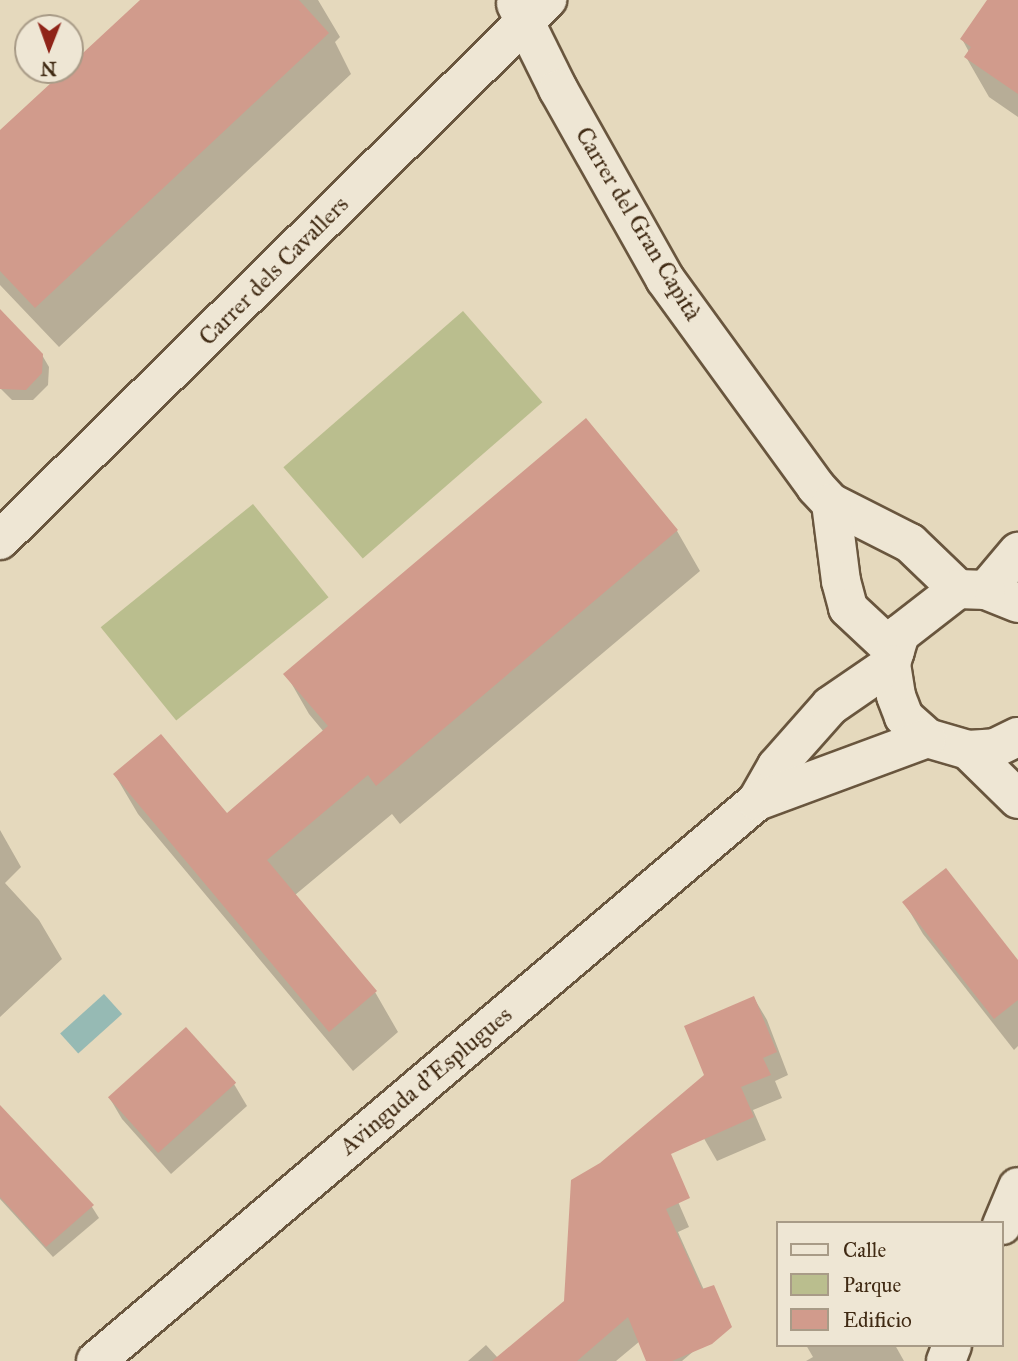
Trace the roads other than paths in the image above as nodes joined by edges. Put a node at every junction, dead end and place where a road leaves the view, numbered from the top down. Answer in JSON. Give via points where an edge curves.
{"nodes":[{"id":1,"x":528,"y":8,"type":"edge"},
{"id":2,"x":831,"y":503,"type":"junction"},
{"id":3,"x":0,"y":540,"type":"edge"},
{"id":4,"x":1018,"y":552,"type":"edge"},
{"id":5,"x":987,"y":594,"type":"edge"},
{"id":6,"x":893,"y":658,"type":"junction"},
{"id":7,"x":1018,"y":737,"type":"edge"},
{"id":8,"x":927,"y":738,"type":"junction"},
{"id":9,"x":968,"y":750,"type":"junction"},
{"id":10,"x":1018,"y":799,"type":"edge"},
{"id":11,"x":757,"y":801,"type":"junction"},
{"id":12,"x":1018,"y":1187,"type":"edge"},
{"id":13,"x":1004,"y":1221,"type":"edge"},
{"id":14,"x":96,"y":1361,"type":"edge"}],
"edges":[{"from":1,"to":2,"type":"street","name":"Carrer del Gran Capità","via":[[665,279]]},
{"from":1,"to":3,"type":"street","name":"Carrer dels Cavallers"},
{"from":2,"to":5,"type":"street","name":"Carrer del Gran Capità","via":[[910,543]]},
{"from":2,"to":6,"type":"street","via":[[848,608]]},
{"from":4,"to":5,"type":"street","name":"Avinguda d'Esplugues"},
{"from":5,"to":6,"type":"street","name":"Avinguda d'Esplugues","via":[[900,634]]},
{"from":6,"to":8,"type":"street","via":[[896,696],[904,717]]},
{"from":6,"to":11,"type":"street","name":"Avinguda d'Esplugues","via":[[830,706],[777,766]]},
{"from":7,"to":9,"type":"street","via":[[995,748]]},
{"from":8,"to":9,"type":"street"},
{"from":8,"to":11,"type":"street","name":"Avinguda d'Esplugues"},
{"from":9,"to":10,"type":"street"},
{"from":11,"to":14,"type":"street","name":"Avinguda d'Esplugues"},
{"from":12,"to":13,"type":"street"}]}
